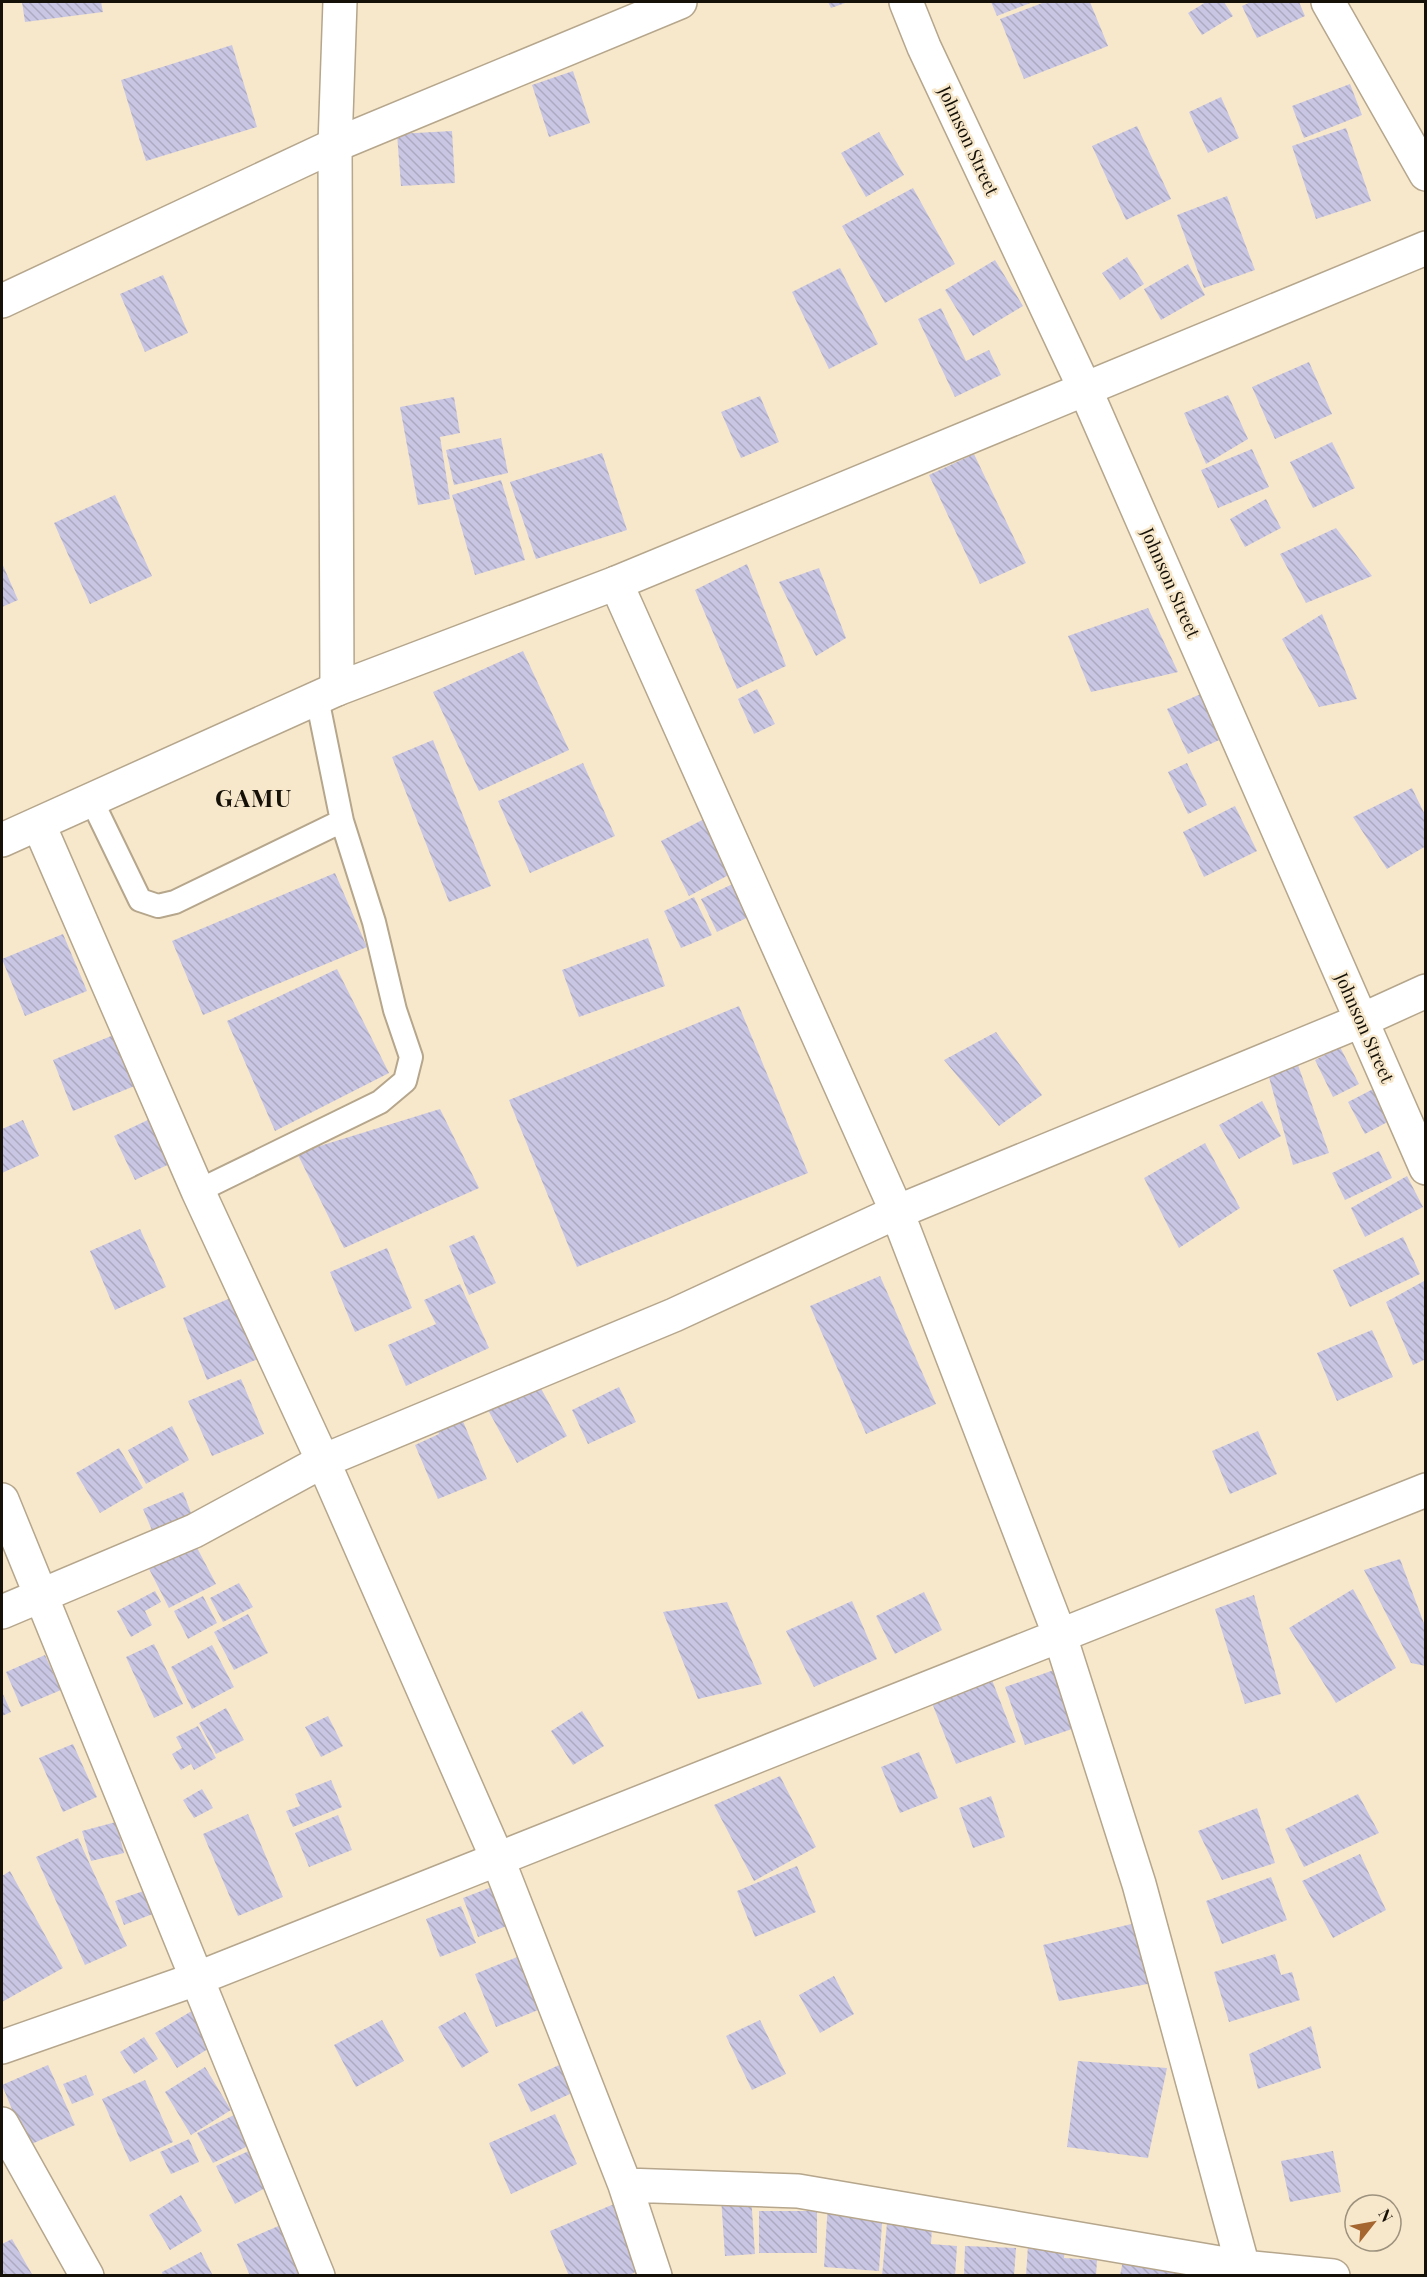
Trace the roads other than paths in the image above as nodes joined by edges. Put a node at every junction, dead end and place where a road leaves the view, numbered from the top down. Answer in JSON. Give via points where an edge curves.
{"nodes":[{"id":1,"x":340,"y":2,"type":"edge"},
{"id":2,"x":680,"y":2,"type":"edge"},
{"id":3,"x":906,"y":2,"type":"edge"},
{"id":4,"x":1328,"y":2,"type":"edge"},
{"id":5,"x":335,"y":145,"type":"junction"},
{"id":6,"x":1425,"y":174,"type":"edge"},
{"id":7,"x":1425,"y":248,"type":"edge"},
{"id":8,"x":2,"y":301,"type":"edge"},
{"id":9,"x":1085,"y":389,"type":"junction"},
{"id":10,"x":616,"y":583,"type":"junction"},
{"id":11,"x":327,"y":694,"type":"junction"},
{"id":12,"x":92,"y":801,"type":"junction"},
{"id":13,"x":342,"y":821,"type":"junction"},
{"id":14,"x":39,"y":825,"type":"junction"},
{"id":15,"x":2,"y":840,"type":"edge"},
{"id":16,"x":1425,"y":991,"type":"edge"},
{"id":17,"x":1360,"y":1021,"type":"junction"},
{"id":18,"x":1425,"y":1168,"type":"edge"},
{"id":19,"x":198,"y":1191,"type":"junction"},
{"id":20,"x":897,"y":1212,"type":"junction"},
{"id":21,"x":323,"y":1461,"type":"junction"},
{"id":22,"x":1425,"y":1490,"type":"edge"},
{"id":23,"x":2,"y":1500,"type":"edge"},
{"id":24,"x":40,"y":1594,"type":"junction"},
{"id":25,"x":2,"y":1612,"type":"edge"},
{"id":26,"x":1060,"y":1636,"type":"junction"},
{"id":27,"x":498,"y":1860,"type":"junction"},
{"id":28,"x":196,"y":1979,"type":"junction"},
{"id":29,"x":2,"y":2047,"type":"edge"},
{"id":30,"x":2,"y":2124,"type":"edge"},
{"id":31,"x":625,"y":2185,"type":"junction"},
{"id":32,"x":1243,"y":2267,"type":"junction"},
{"id":33,"x":87,"y":2276,"type":"edge"},
{"id":34,"x":318,"y":2276,"type":"edge"},
{"id":35,"x":655,"y":2276,"type":"edge"},
{"id":36,"x":1333,"y":2276,"type":"edge"}],
"edges":[{"from":1,"to":5,"type":"street"},
{"from":2,"to":5,"type":"street"},
{"from":3,"to":9,"type":"street","name":"Johnson Street"},
{"from":4,"to":6,"type":"street"},
{"from":5,"to":8,"type":"street"},
{"from":5,"to":11,"type":"street"},
{"from":7,"to":9,"type":"street"},
{"from":9,"to":10,"type":"street"},
{"from":9,"to":17,"type":"street","name":"Johnson Street"},
{"from":10,"to":11,"type":"street"},
{"from":10,"to":20,"type":"street"},
{"from":11,"to":12,"type":"street"},
{"from":11,"to":13,"type":"lane"},
{"from":12,"to":13,"type":"lane","via":[[140,900],[158,906],[175,902]]},
{"from":12,"to":14,"type":"street"},
{"from":13,"to":19,"type":"lane","via":[[411,1057],[405,1081],[380,1102]]},
{"from":14,"to":15,"type":"street"},
{"from":14,"to":19,"type":"street"},
{"from":16,"to":17,"type":"street"},
{"from":17,"to":18,"type":"street","name":"Johnson Street"},
{"from":17,"to":20,"type":"street"},
{"from":19,"to":21,"type":"street"},
{"from":20,"to":21,"type":"street","via":[[674,1315]]},
{"from":20,"to":26,"type":"street"},
{"from":21,"to":24,"type":"street","via":[[194,1531]]},
{"from":21,"to":27,"type":"street"},
{"from":22,"to":26,"type":"street"},
{"from":23,"to":24,"type":"street"},
{"from":24,"to":25,"type":"street"},
{"from":24,"to":28,"type":"street"},
{"from":26,"to":27,"type":"street"},
{"from":26,"to":32,"type":"street","via":[[1139,1884]]},
{"from":27,"to":28,"type":"street"},
{"from":27,"to":31,"type":"street"},
{"from":28,"to":29,"type":"street"},
{"from":28,"to":34,"type":"street"},
{"from":30,"to":33,"type":"street"},
{"from":31,"to":32,"type":"street","via":[[798,2191]]},
{"from":31,"to":35,"type":"street"},
{"from":32,"to":36,"type":"street"}]}
